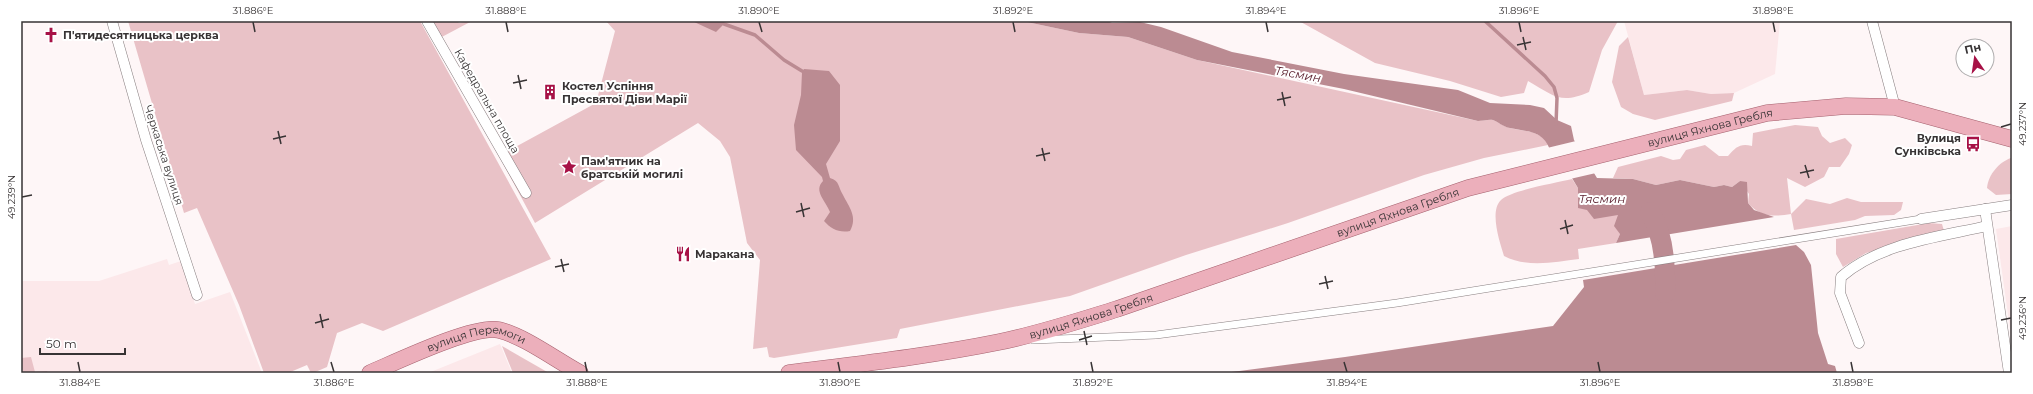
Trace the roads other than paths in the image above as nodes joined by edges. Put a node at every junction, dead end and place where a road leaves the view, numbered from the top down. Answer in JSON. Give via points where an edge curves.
{"nodes":[{"id":1,"x":112,"y":21,"type":"edge"},
{"id":2,"x":427,"y":21,"type":"edge"},
{"id":3,"x":1872,"y":21,"type":"edge"},
{"id":4,"x":1895,"y":107,"type":"junction"},
{"id":5,"x":2012,"y":138,"type":"edge"},
{"id":6,"x":526,"y":193,"type":"dead end"},
{"id":7,"x":2012,"y":205,"type":"edge"},
{"id":8,"x":1984,"y":209,"type":"junction"},
{"id":9,"x":1921,"y":219,"type":"joint"},
{"id":10,"x":1987,"y":226,"type":"junction"},
{"id":11,"x":197,"y":295,"type":"dead end"},
{"id":12,"x":1000,"y":342,"type":"junction"},
{"id":13,"x":1859,"y":343,"type":"dead end"},
{"id":14,"x":370,"y":373,"type":"edge"},
{"id":15,"x":580,"y":373,"type":"edge"},
{"id":16,"x":789,"y":373,"type":"edge"},
{"id":17,"x":2009,"y":373,"type":"edge"}],
"edges":[{"from":1,"to":11,"type":"street","name":"Черкаська вулиця","via":[[146,140]]},
{"from":2,"to":6,"type":"street","name":"Кафедральна площа"},
{"from":3,"to":4,"type":"street"},
{"from":4,"to":5,"type":"main road","name":"вулиця Яхнова Гребля"},
{"from":4,"to":12,"type":"main road","name":"вулиця Яхнова Гребля","via":[[1846,106],[1767,113],[1505,178],[1427,202],[1117,309],[1058,328]]},
{"from":7,"to":8,"type":"street"},
{"from":8,"to":9,"type":"street"},
{"from":8,"to":10,"type":"street"},
{"from":9,"to":12,"type":"street","via":[[1397,304],[1156,335]]},
{"from":10,"to":13,"type":"street","via":[[1904,246],[1869,258],[1842,277],[1840,293]]},
{"from":10,"to":17,"type":"street"},
{"from":12,"to":16,"type":"main road","name":"вулиця Яхнова Гребля"},
{"from":14,"to":15,"type":"main road","name":"вулиця Перемоги","via":[[464,335],[492,329],[515,336]]}]}
